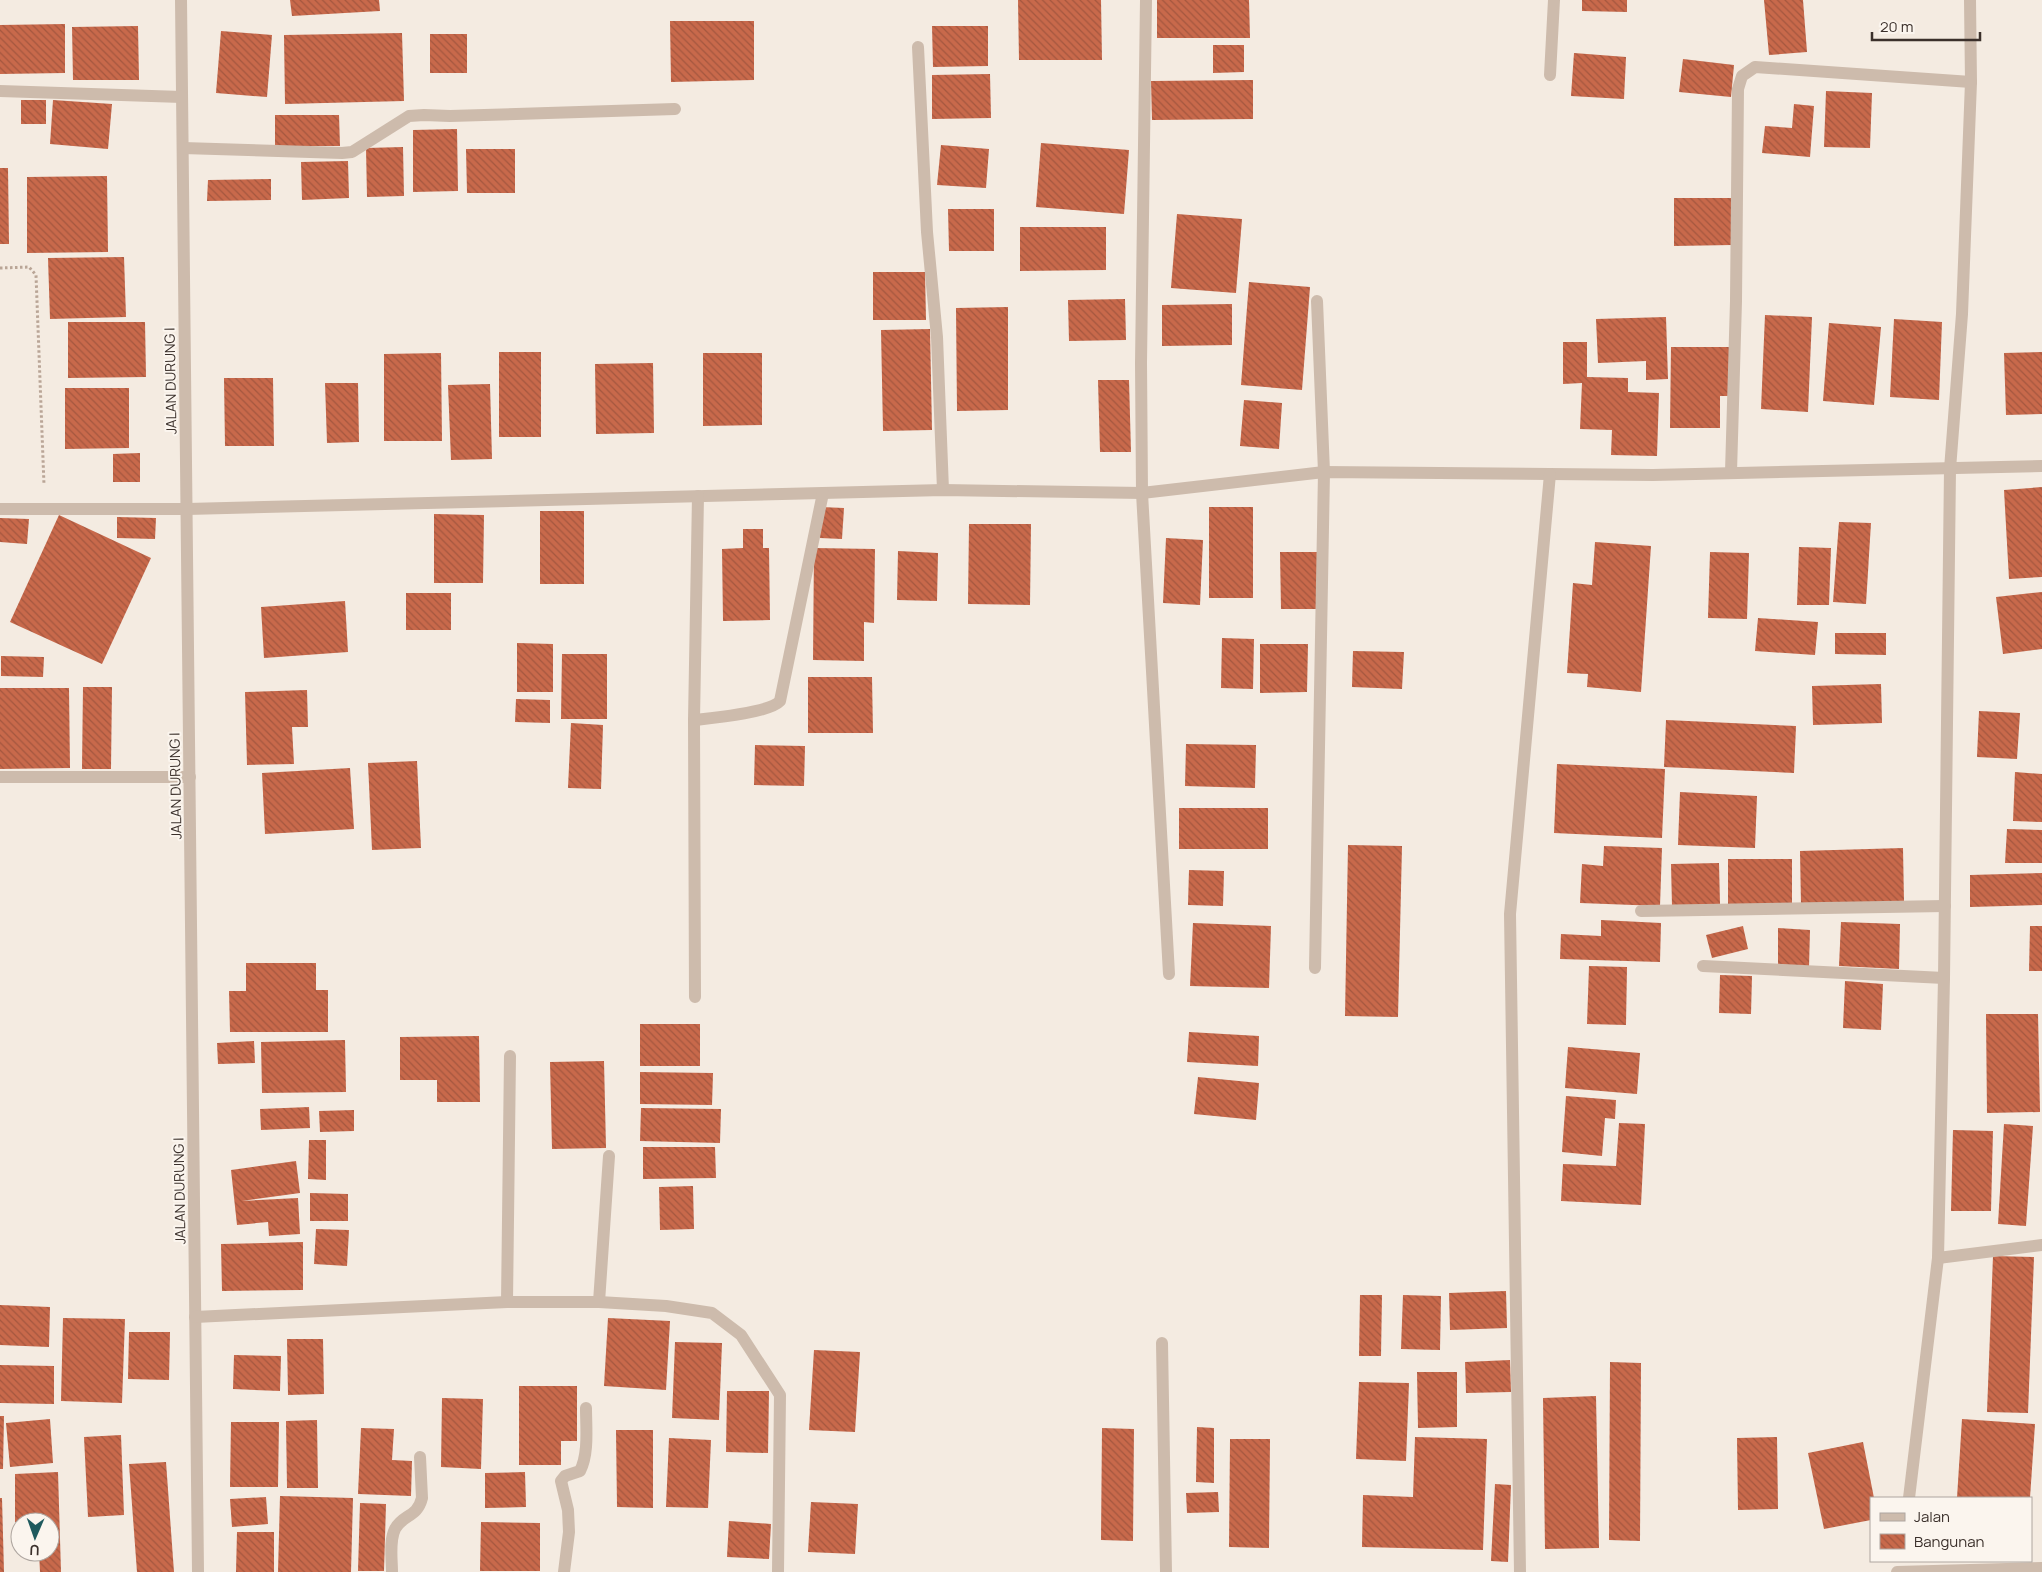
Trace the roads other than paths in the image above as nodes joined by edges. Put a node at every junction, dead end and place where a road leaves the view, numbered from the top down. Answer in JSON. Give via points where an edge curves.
{"nodes":[{"id":1,"x":181,"y":0,"type":"edge"},
{"id":2,"x":1146,"y":0,"type":"edge"},
{"id":3,"x":1554,"y":0,"type":"edge"},
{"id":4,"x":1970,"y":0,"type":"edge"},
{"id":5,"x":918,"y":47,"type":"dead end"},
{"id":6,"x":1550,"y":75,"type":"dead end"},
{"id":7,"x":1971,"y":82,"type":"junction"},
{"id":8,"x":0,"y":91,"type":"edge"},
{"id":9,"x":182,"y":97,"type":"junction"},
{"id":10,"x":675,"y":108,"type":"dead end"},
{"id":11,"x":183,"y":148,"type":"junction"},
{"id":12,"x":1317,"y":300,"type":"dead end"},
{"id":13,"x":2042,"y":466,"type":"edge"},
{"id":14,"x":1950,"y":469,"type":"junction"},
{"id":15,"x":1324,"y":472,"type":"junction"},
{"id":16,"x":1731,"y":472,"type":"junction"},
{"id":17,"x":1550,"y":474,"type":"junction"},
{"id":18,"x":944,"y":490,"type":"junction"},
{"id":19,"x":823,"y":493,"type":"junction"},
{"id":20,"x":1142,"y":493,"type":"junction"},
{"id":21,"x":698,"y":496,"type":"junction"},
{"id":22,"x":0,"y":509,"type":"edge"},
{"id":23,"x":187,"y":509,"type":"junction"},
{"id":24,"x":694,"y":720,"type":"junction"},
{"id":25,"x":0,"y":777,"type":"edge"},
{"id":26,"x":190,"y":777,"type":"junction"},
{"id":27,"x":1945,"y":906,"type":"junction"},
{"id":28,"x":1642,"y":911,"type":"dead end"},
{"id":29,"x":1703,"y":966,"type":"dead end"},
{"id":30,"x":1315,"y":968,"type":"dead end"},
{"id":31,"x":1169,"y":974,"type":"dead end"},
{"id":32,"x":1944,"y":978,"type":"junction"},
{"id":33,"x":695,"y":997,"type":"dead end"},
{"id":34,"x":510,"y":1056,"type":"dead end"},
{"id":35,"x":609,"y":1156,"type":"dead end"},
{"id":36,"x":2042,"y":1245,"type":"edge"},
{"id":37,"x":1938,"y":1258,"type":"junction"},
{"id":38,"x":507,"y":1302,"type":"junction"},
{"id":39,"x":599,"y":1302,"type":"junction"},
{"id":40,"x":195,"y":1317,"type":"junction"},
{"id":41,"x":1162,"y":1343,"type":"dead end"},
{"id":42,"x":586,"y":1408,"type":"dead end"},
{"id":43,"x":420,"y":1456,"type":"dead end"},
{"id":44,"x":1908,"y":1497,"type":"edge"},
{"id":45,"x":2042,"y":1568,"type":"edge"},
{"id":46,"x":198,"y":1572,"type":"edge"},
{"id":47,"x":392,"y":1572,"type":"edge"},
{"id":48,"x":564,"y":1572,"type":"edge"},
{"id":49,"x":778,"y":1572,"type":"edge"},
{"id":50,"x":1166,"y":1572,"type":"edge"},
{"id":51,"x":1520,"y":1572,"type":"edge"},
{"id":52,"x":1898,"y":1572,"type":"edge"}],
"edges":[{"from":1,"to":9,"type":"street","name":"JALAN DURUNG I"},
{"from":2,"to":20,"type":"street"},
{"from":3,"to":6,"type":"street"},
{"from":4,"to":7,"type":"street"},
{"from":5,"to":18,"type":"street"},
{"from":7,"to":14,"type":"street","via":[[1962,314]]},
{"from":7,"to":16,"type":"street","via":[[1755,67],[1742,76],[1738,89]]},
{"from":8,"to":9,"type":"street"},
{"from":9,"to":11,"type":"street","name":"JALAN DURUNG I"},
{"from":10,"to":11,"type":"street","via":[[409,116],[352,152],[342,153]]},
{"from":11,"to":23,"type":"street","name":"JALAN DURUNG I"},
{"from":12,"to":15,"type":"street"},
{"from":13,"to":14,"type":"street"},
{"from":14,"to":16,"type":"street"},
{"from":14,"to":27,"type":"street"},
{"from":15,"to":17,"type":"street"},
{"from":15,"to":20,"type":"street"},
{"from":15,"to":30,"type":"street"},
{"from":16,"to":17,"type":"street"},
{"from":17,"to":51,"type":"street","via":[[1510,914]]},
{"from":18,"to":19,"type":"street"},
{"from":18,"to":20,"type":"street"},
{"from":19,"to":21,"type":"street"},
{"from":19,"to":24,"type":"street","via":[[780,701],[771,708]]},
{"from":20,"to":31,"type":"street"},
{"from":21,"to":23,"type":"street"},
{"from":21,"to":24,"type":"street"},
{"from":22,"to":23,"type":"street"},
{"from":23,"to":26,"type":"street","name":"JALAN DURUNG I"},
{"from":24,"to":33,"type":"street"},
{"from":25,"to":26,"type":"street"},
{"from":26,"to":40,"type":"street","name":"JALAN DURUNG I"},
{"from":27,"to":28,"type":"street"},
{"from":27,"to":32,"type":"street"},
{"from":29,"to":32,"type":"street"},
{"from":32,"to":37,"type":"street"},
{"from":34,"to":38,"type":"street"},
{"from":35,"to":39,"type":"street"},
{"from":36,"to":37,"type":"street"},
{"from":37,"to":44,"type":"street"},
{"from":38,"to":39,"type":"street"},
{"from":38,"to":40,"type":"street"},
{"from":39,"to":49,"type":"street","via":[[666,1306],[712,1313],[741,1335],[780,1395]]},
{"from":40,"to":46,"type":"street","name":"JALAN DURUNG I"},
{"from":41,"to":50,"type":"street"},
{"from":42,"to":48,"type":"street","via":[[585,1458],[580,1471],[565,1476],[562,1481],[569,1532]]},
{"from":43,"to":47,"type":"street","via":[[421,1504],[395,1528]]},
{"from":45,"to":52,"type":"street"}]}
